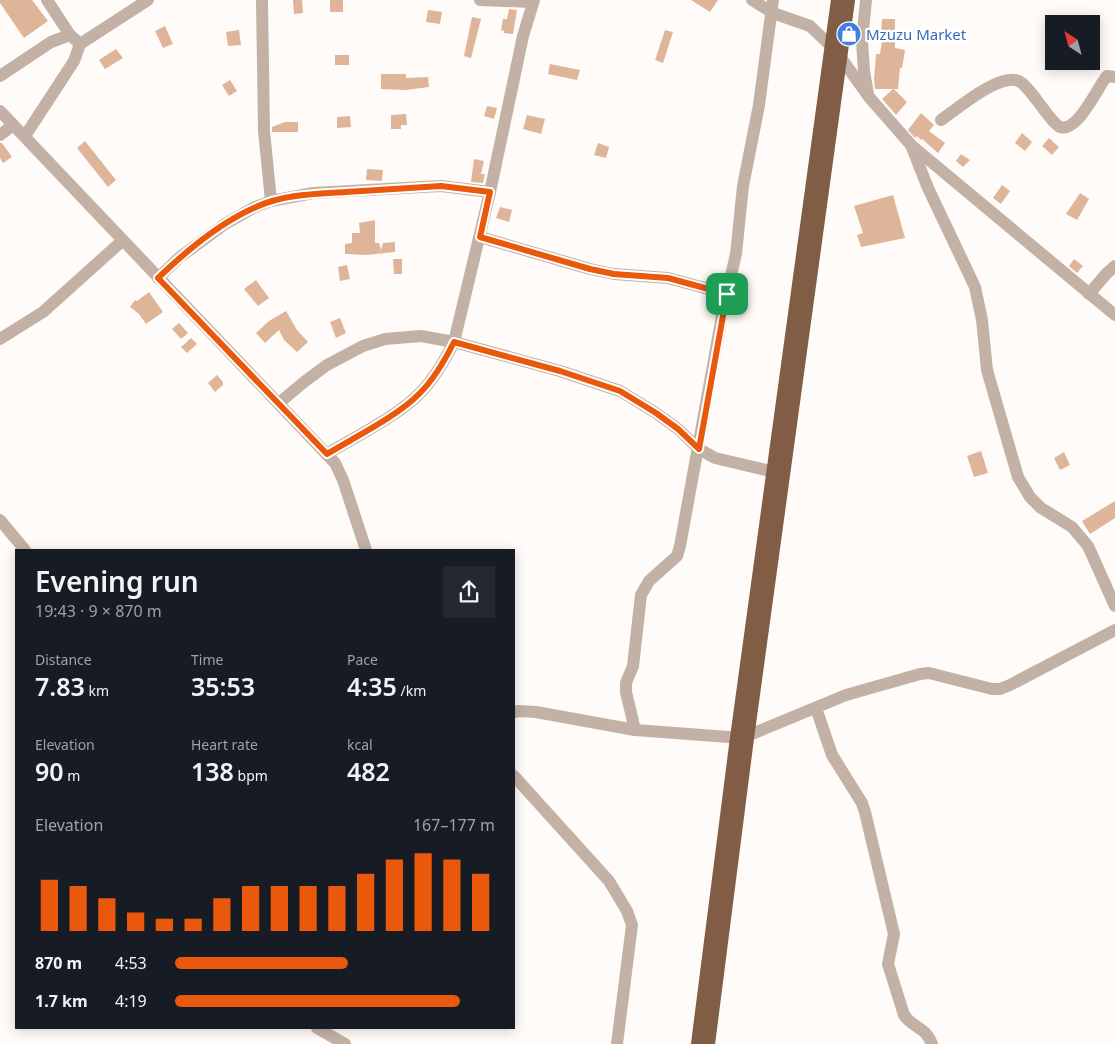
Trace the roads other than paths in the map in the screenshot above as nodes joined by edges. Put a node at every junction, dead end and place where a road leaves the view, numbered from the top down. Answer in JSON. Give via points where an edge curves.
{"nodes":[{"id":1,"x":47,"y":0,"type":"edge"},
{"id":2,"x":148,"y":0,"type":"edge"},
{"id":3,"x":262,"y":0,"type":"edge"},
{"id":4,"x":480,"y":0,"type":"edge"},
{"id":5,"x":752,"y":0,"type":"edge"},
{"id":6,"x":842,"y":0,"type":"edge"},
{"id":7,"x":866,"y":0,"type":"edge"},
{"id":8,"x":534,"y":1,"type":"edge"},
{"id":9,"x":773,"y":6,"type":"edge"},
{"id":10,"x":70,"y":34,"type":"junction"},
{"id":11,"x":80,"y":44,"type":"junction"},
{"id":12,"x":836,"y":51,"type":"junction"},
{"id":13,"x":1112,"y":73,"type":"edge"},
{"id":14,"x":0,"y":76,"type":"edge"},
{"id":15,"x":869,"y":97,"type":"junction"},
{"id":16,"x":0,"y":111,"type":"edge"},
{"id":17,"x":941,"y":120,"type":"dead end"},
{"id":18,"x":13,"y":125,"type":"junction"},
{"id":19,"x":0,"y":135,"type":"edge"},
{"id":20,"x":25,"y":136,"type":"junction"},
{"id":21,"x":911,"y":145,"type":"junction"},
{"id":22,"x":490,"y":192,"type":"junction"},
{"id":23,"x":271,"y":201,"type":"junction"},
{"id":24,"x":480,"y":237,"type":"junction"},
{"id":25,"x":122,"y":241,"type":"junction"},
{"id":26,"x":1115,"y":266,"type":"edge"},
{"id":27,"x":158,"y":278,"type":"junction"},
{"id":28,"x":727,"y":294,"type":"junction"},
{"id":29,"x":1089,"y":294,"type":"junction"},
{"id":30,"x":1115,"y":315,"type":"edge"},
{"id":31,"x":0,"y":339,"type":"edge"},
{"id":32,"x":454,"y":342,"type":"junction"},
{"id":33,"x":279,"y":404,"type":"junction"},
{"id":34,"x":699,"y":449,"type":"junction"},
{"id":35,"x":327,"y":454,"type":"junction"},
{"id":36,"x":779,"y":473,"type":"junction"},
{"id":37,"x":0,"y":520,"type":"edge"},
{"id":38,"x":24,"y":549,"type":"edge"},
{"id":39,"x":366,"y":549,"type":"edge"},
{"id":40,"x":1115,"y":606,"type":"edge"},
{"id":41,"x":1115,"y":630,"type":"edge"},
{"id":42,"x":816,"y":708,"type":"junction"},
{"id":43,"x":515,"y":712,"type":"edge"},
{"id":44,"x":634,"y":730,"type":"junction"},
{"id":45,"x":742,"y":738,"type":"junction"},
{"id":46,"x":515,"y":777,"type":"edge"},
{"id":47,"x":319,"y":1029,"type":"edge"},
{"id":48,"x":345,"y":1044,"type":"edge"},
{"id":49,"x":617,"y":1044,"type":"edge"},
{"id":50,"x":703,"y":1044,"type":"edge"},
{"id":51,"x":932,"y":1044,"type":"edge"}],
"edges":[{"from":1,"to":10,"type":"street"},
{"from":2,"to":11,"type":"street"},
{"from":3,"to":23,"type":"street","via":[[264,131]]},
{"from":4,"to":8,"type":"street"},
{"from":5,"to":9,"type":"street"},
{"from":6,"to":12,"type":"highway"},
{"from":7,"to":15,"type":"street","via":[[862,41]]},
{"from":8,"to":22,"type":"street","via":[[523,36]]},
{"from":9,"to":12,"type":"street","via":[[810,26]]},
{"from":9,"to":28,"type":"street","via":[[743,186],[736,254]]},
{"from":10,"to":11,"type":"street"},
{"from":10,"to":14,"type":"street","via":[[51,42]]},
{"from":11,"to":20,"type":"street","via":[[74,61]]},
{"from":12,"to":15,"type":"street"},
{"from":12,"to":36,"type":"highway"},
{"from":13,"to":17,"type":"street","via":[[1102,82],[1081,115],[1067,127],[1060,127],[1054,122],[1021,82],[1010,80],[980,92]]},
{"from":15,"to":21,"type":"street"},
{"from":16,"to":18,"type":"street"},
{"from":18,"to":19,"type":"street"},
{"from":18,"to":20,"type":"street"},
{"from":20,"to":25,"type":"street"},
{"from":21,"to":29,"type":"street"},
{"from":21,"to":40,"type":"street","via":[[975,287],[987,370],[1018,477],[1041,508],[1072,527],[1088,546]]},
{"from":22,"to":23,"type":"street","via":[[441,186],[313,193]]},
{"from":22,"to":24,"type":"street"},
{"from":23,"to":27,"type":"street","via":[[225,224],[180,257]]},
{"from":24,"to":28,"type":"street","via":[[590,269],[668,278]]},
{"from":24,"to":32,"type":"street"},
{"from":25,"to":27,"type":"street"},
{"from":25,"to":31,"type":"street","via":[[43,312]]},
{"from":26,"to":29,"type":"street"},
{"from":27,"to":33,"type":"street"},
{"from":28,"to":34,"type":"street"},
{"from":29,"to":30,"type":"street"},
{"from":32,"to":33,"type":"street","via":[[421,336],[385,339],[363,346],[327,365]]},
{"from":32,"to":34,"type":"street","via":[[620,391],[663,419]]},
{"from":32,"to":35,"type":"street","via":[[433,378],[410,402]]},
{"from":33,"to":35,"type":"street"},
{"from":34,"to":36,"type":"street","via":[[715,458]]},
{"from":34,"to":44,"type":"street","via":[[677,556],[649,581],[641,595],[633,666],[626,682]]},
{"from":35,"to":39,"type":"street","via":[[343,480]]},
{"from":36,"to":45,"type":"highway"},
{"from":37,"to":38,"type":"street"},
{"from":41,"to":42,"type":"street","via":[[1000,688],[992,689],[929,673],[846,695]]},
{"from":42,"to":45,"type":"street"},
{"from":42,"to":51,"type":"street","via":[[832,755],[865,812],[894,934],[888,964],[904,1015],[923,1029]]},
{"from":43,"to":44,"type":"street","via":[[536,712]]},
{"from":44,"to":45,"type":"street"},
{"from":45,"to":50,"type":"highway"},
{"from":46,"to":49,"type":"street","via":[[609,882],[627,911],[632,925]]},
{"from":47,"to":48,"type":"street"}]}
